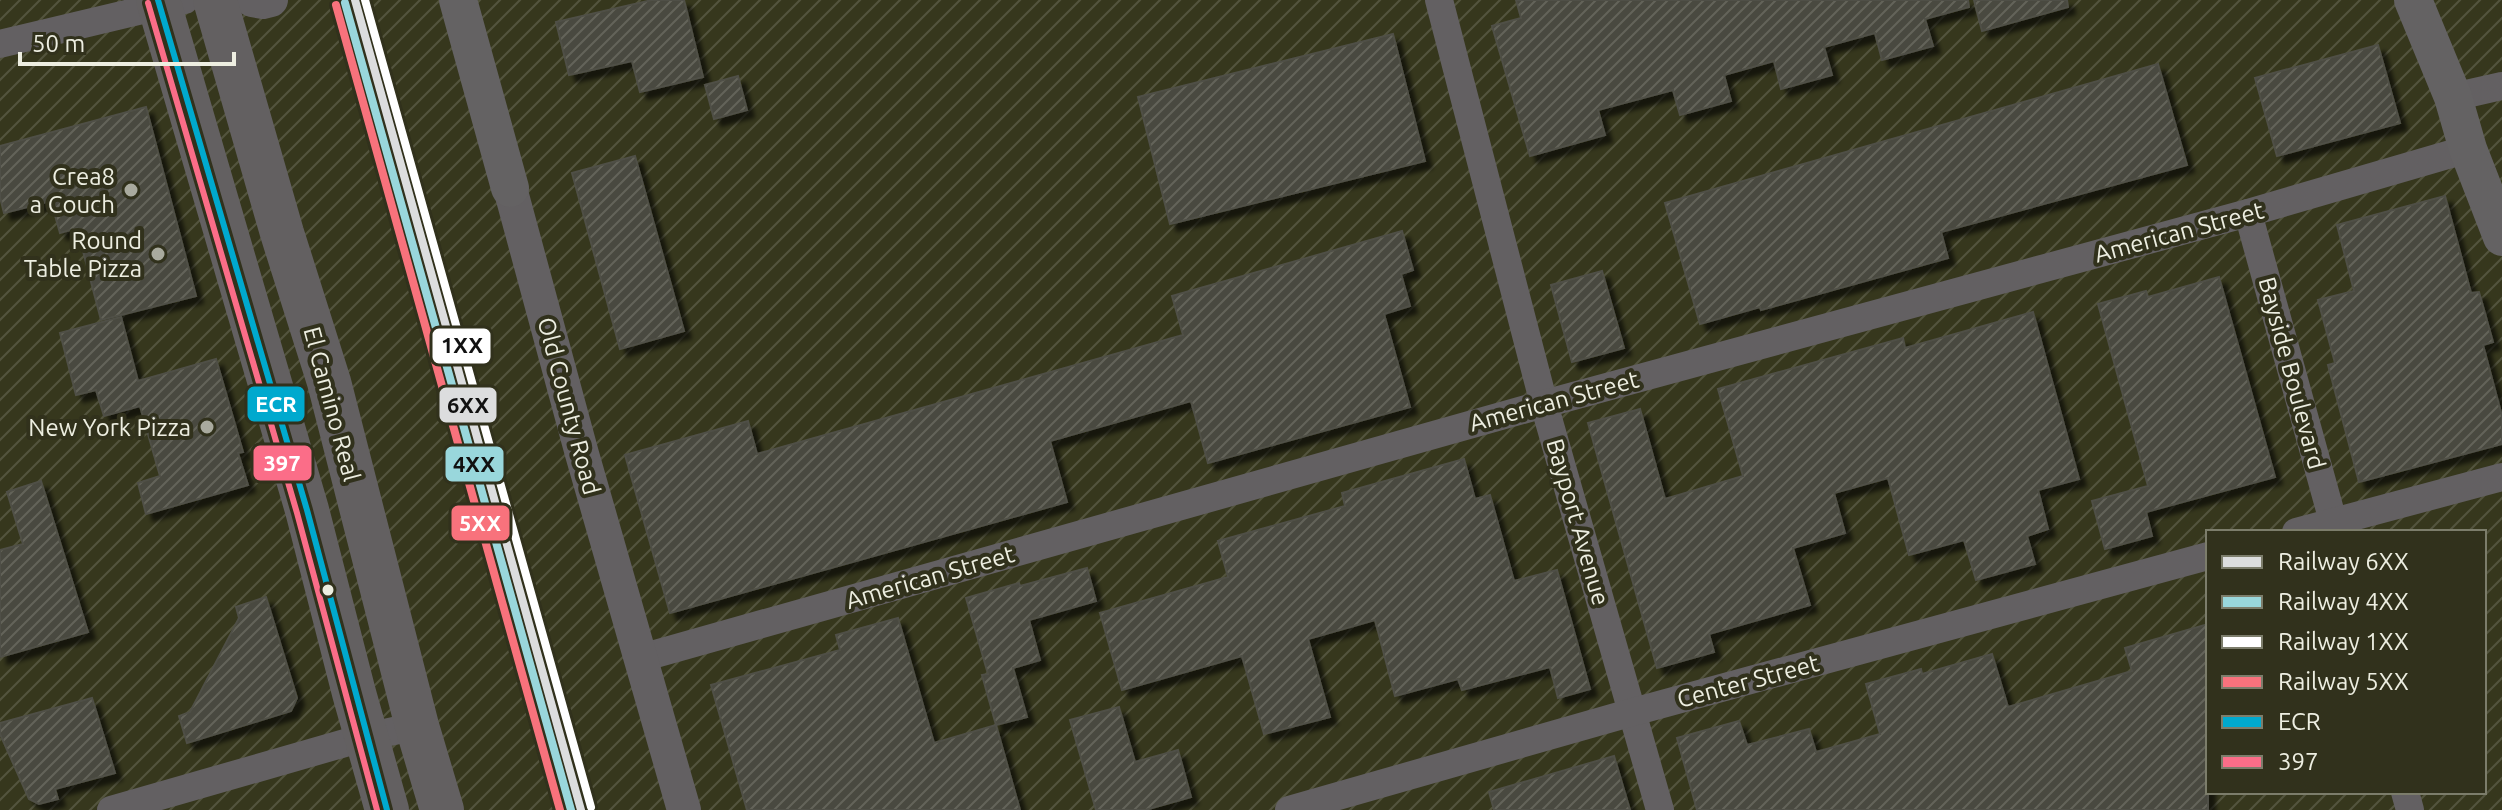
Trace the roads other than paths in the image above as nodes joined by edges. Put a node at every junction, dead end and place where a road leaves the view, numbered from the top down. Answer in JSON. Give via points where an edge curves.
{"nodes":[{"id":1,"x":215,"y":0,"type":"edge"},
{"id":2,"x":252,"y":0,"type":"edge"},
{"id":3,"x":271,"y":0,"type":"edge"},
{"id":4,"x":458,"y":0,"type":"edge"},
{"id":5,"x":1439,"y":0,"type":"edge"},
{"id":6,"x":2413,"y":0,"type":"edge"},
{"id":7,"x":167,"y":2,"type":"edge"},
{"id":8,"x":0,"y":44,"type":"edge"},
{"id":9,"x":2502,"y":86,"type":"edge"},
{"id":10,"x":2453,"y":97,"type":"junction"},
{"id":11,"x":2468,"y":149,"type":"junction"},
{"id":12,"x":510,"y":188,"type":"joint"},
{"id":13,"x":2248,"y":213,"type":"junction"},
{"id":14,"x":2502,"y":237,"type":"edge"},
{"id":15,"x":1544,"y":404,"type":"junction"},
{"id":16,"x":2502,"y":477,"type":"edge"},
{"id":17,"x":2334,"y":527,"type":"edge"},
{"id":18,"x":2311,"y":530,"type":"edge"},
{"id":19,"x":2206,"y":557,"type":"edge"},
{"id":20,"x":641,"y":658,"type":"junction"},
{"id":21,"x":1633,"y":712,"type":"junction"},
{"id":22,"x":417,"y":726,"type":"junction"},
{"id":23,"x":366,"y":737,"type":"junction"},
{"id":24,"x":111,"y":810,"type":"edge"},
{"id":25,"x":387,"y":810,"type":"edge"},
{"id":26,"x":442,"y":810,"type":"edge"},
{"id":27,"x":684,"y":810,"type":"edge"},
{"id":28,"x":1289,"y":810,"type":"edge"},
{"id":29,"x":1660,"y":810,"type":"edge"}],
"edges":[{"from":1,"to":22,"type":"main road","name":"El Camino Real","via":[[329,382]]},
{"from":2,"to":3,"type":"street"},
{"from":4,"to":12,"type":"main road","name":"Old County Road"},
{"from":5,"to":15,"type":"street","name":"Bayport Avenue"},
{"from":6,"to":10,"type":"main road"},
{"from":7,"to":8,"type":"street"},
{"from":7,"to":23,"type":"main road"},
{"from":9,"to":10,"type":"street"},
{"from":10,"to":11,"type":"main road"},
{"from":11,"to":13,"type":"street","name":"American Street"},
{"from":11,"to":14,"type":"main road"},
{"from":12,"to":20,"type":"street","name":"Old County Road"},
{"from":13,"to":15,"type":"street","name":"American Street"},
{"from":13,"to":17,"type":"street","name":"Bayside Boulevard"},
{"from":15,"to":20,"type":"street","name":"American Street"},
{"from":15,"to":21,"type":"street","name":"Bayport Avenue"},
{"from":16,"to":17,"type":"street"},
{"from":17,"to":18,"type":"street"},
{"from":19,"to":21,"type":"street","name":"Center Street"},
{"from":20,"to":27,"type":"street","name":"Old County Road"},
{"from":21,"to":28,"type":"street","name":"Center Street"},
{"from":21,"to":29,"type":"street","name":"Bayport Avenue"},
{"from":22,"to":23,"type":"street"},
{"from":22,"to":26,"type":"main road","name":"El Camino Real"},
{"from":23,"to":24,"type":"street"},
{"from":23,"to":25,"type":"main road"}]}
